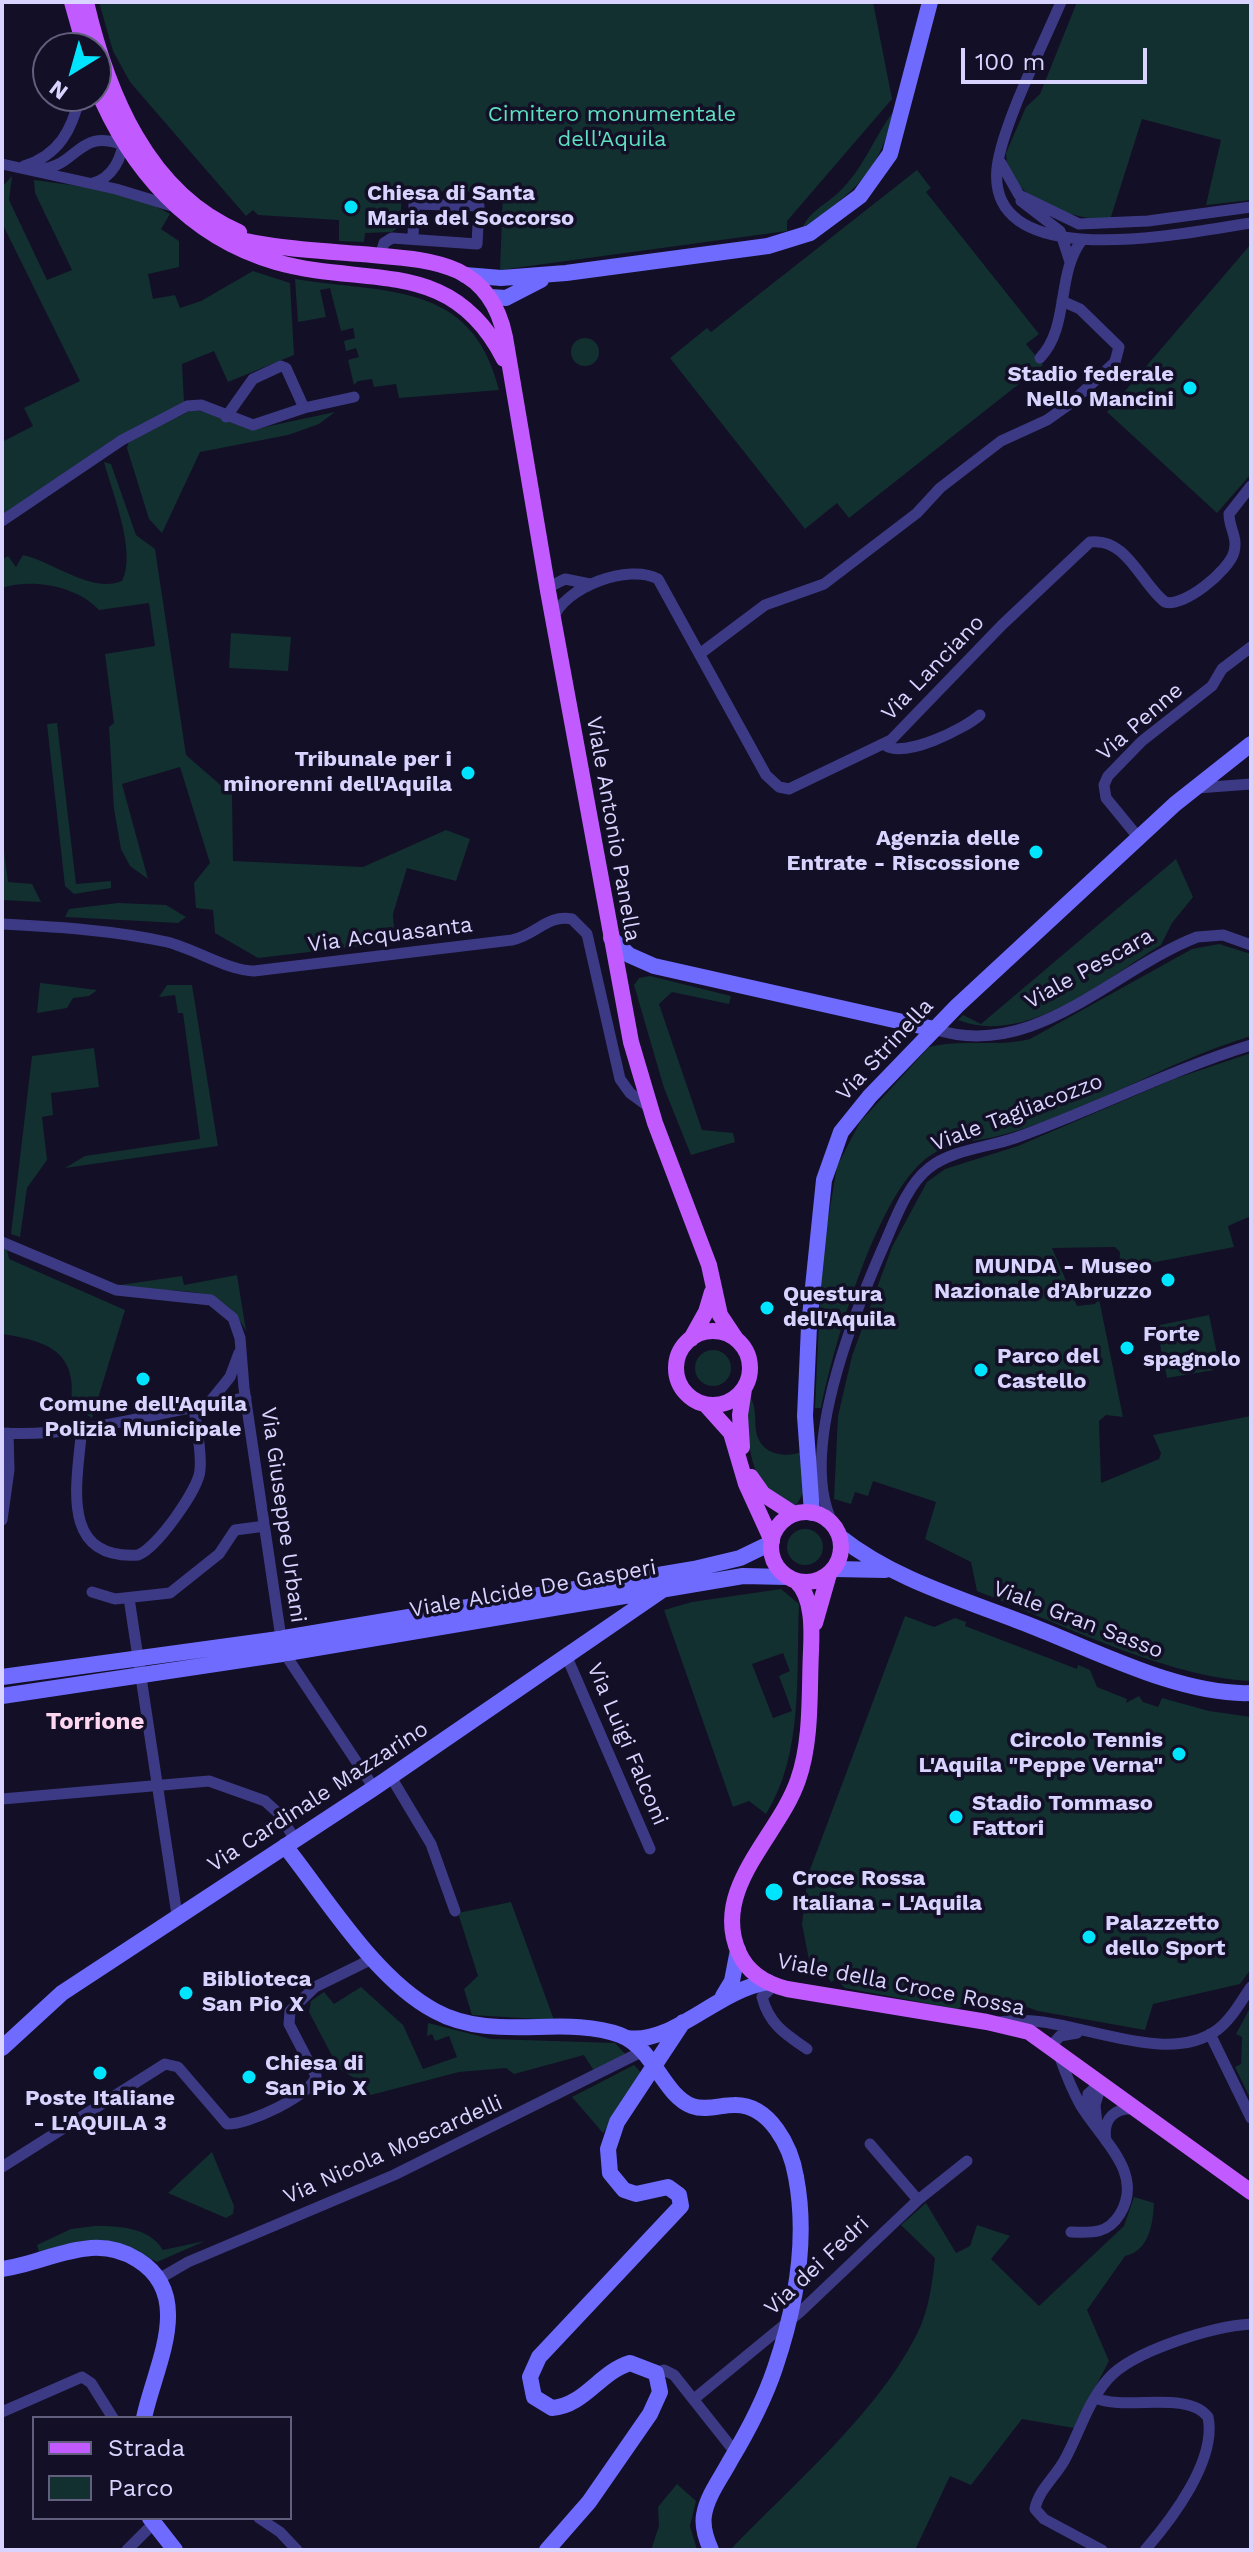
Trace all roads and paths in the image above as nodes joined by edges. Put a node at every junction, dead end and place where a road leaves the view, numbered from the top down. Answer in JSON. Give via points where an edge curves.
{"nodes":[{"id":1,"x":930,"y":2,"type":"edge"},
{"id":2,"x":1061,"y":2,"type":"edge"},
{"id":3,"x":78,"y":7,"type":"edge"},
{"id":4,"x":80,"y":32,"type":"edge"},
{"id":5,"x":114,"y":94,"type":"junction"},
{"id":6,"x":74,"y":112,"type":"edge"},
{"id":7,"x":108,"y":112,"type":"edge"},
{"id":8,"x":123,"y":145,"type":"junction"},
{"id":9,"x":1000,"y":155,"type":"junction"},
{"id":10,"x":2,"y":164,"type":"edge"},
{"id":11,"x":20,"y":167,"type":"junction"},
{"id":12,"x":35,"y":169,"type":"junction"},
{"id":13,"x":166,"y":177,"type":"junction"},
{"id":14,"x":92,"y":183,"type":"junction"},
{"id":15,"x":1017,"y":193,"type":"junction"},
{"id":16,"x":1005,"y":203,"type":"junction"},
{"id":17,"x":1251,"y":207,"type":"edge"},
{"id":18,"x":188,"y":216,"type":"junction"},
{"id":19,"x":1251,"y":223,"type":"edge"},
{"id":20,"x":210,"y":231,"type":"junction"},
{"id":21,"x":1063,"y":236,"type":"junction"},
{"id":22,"x":413,"y":238,"type":"junction"},
{"id":23,"x":1082,"y":240,"type":"junction"},
{"id":24,"x":290,"y":246,"type":"junction"},
{"id":25,"x":380,"y":256,"type":"junction"},
{"id":26,"x":1069,"y":266,"type":"junction"},
{"id":27,"x":465,"y":275,"type":"junction"},
{"id":28,"x":512,"y":286,"type":"junction"},
{"id":29,"x":490,"y":297,"type":"junction"},
{"id":30,"x":1062,"y":301,"type":"junction"},
{"id":31,"x":499,"y":313,"type":"junction"},
{"id":32,"x":490,"y":335,"type":"junction"},
{"id":33,"x":1040,"y":358,"type":"dead end"},
{"id":34,"x":513,"y":384,"type":"junction"},
{"id":35,"x":354,"y":397,"type":"dead end"},
{"id":36,"x":304,"y":408,"type":"junction"},
{"id":37,"x":226,"y":417,"type":"junction"},
{"id":38,"x":1251,"y":486,"type":"edge"},
{"id":39,"x":2,"y":521,"type":"edge"},
{"id":40,"x":541,"y":555,"type":"junction"},
{"id":41,"x":571,"y":580,"type":"junction"},
{"id":42,"x":591,"y":584,"type":"junction"},
{"id":43,"x":548,"y":591,"type":"junction"},
{"id":44,"x":572,"y":594,"type":"junction"},
{"id":45,"x":553,"y":620,"type":"junction"},
{"id":46,"x":1251,"y":647,"type":"edge"},
{"id":47,"x":701,"y":653,"type":"junction"},
{"id":48,"x":980,"y":715,"type":"dead end"},
{"id":49,"x":1251,"y":744,"type":"edge"},
{"id":50,"x":885,"y":745,"type":"junction"},
{"id":51,"x":1224,"y":777,"type":"junction"},
{"id":52,"x":1251,"y":784,"type":"edge"},
{"id":53,"x":1138,"y":837,"type":"junction"},
{"id":54,"x":2,"y":924,"type":"edge"},
{"id":55,"x":611,"y":938,"type":"junction"},
{"id":56,"x":1251,"y":945,"type":"edge"},
{"id":57,"x":664,"y":968,"type":"junction"},
{"id":58,"x":618,"y":983,"type":"junction"},
{"id":59,"x":934,"y":1029,"type":"junction"},
{"id":60,"x":1251,"y":1045,"type":"edge"},
{"id":61,"x":649,"y":1107,"type":"junction"},
{"id":62,"x":2,"y":1242,"type":"edge"},
{"id":63,"x":711,"y":1271,"type":"junction"},
{"id":64,"x":691,"y":1339,"type":"junction"},
{"id":65,"x":736,"y":1339,"type":"junction"},
{"id":66,"x":241,"y":1341,"type":"junction"},
{"id":67,"x":744,"y":1389,"type":"junction"},
{"id":68,"x":246,"y":1398,"type":"junction"},
{"id":69,"x":705,"y":1404,"type":"junction"},
{"id":70,"x":200,"y":1406,"type":"junction"},
{"id":71,"x":82,"y":1426,"type":"junction"},
{"id":72,"x":5,"y":1433,"type":"edge"},
{"id":73,"x":812,"y":1513,"type":"junction"},
{"id":74,"x":794,"y":1514,"type":"junction"},
{"id":75,"x":2,"y":1520,"type":"edge"},
{"id":76,"x":265,"y":1526,"type":"junction"},
{"id":77,"x":836,"y":1531,"type":"junction"},
{"id":78,"x":772,"y":1542,"type":"junction"},
{"id":79,"x":894,"y":1571,"type":"junction"},
{"id":80,"x":832,"y":1572,"type":"junction"},
{"id":81,"x":791,"y":1579,"type":"junction"},
{"id":82,"x":664,"y":1589,"type":"junction"},
{"id":83,"x":92,"y":1592,"type":"dead end"},
{"id":84,"x":129,"y":1598,"type":"junction"},
{"id":85,"x":811,"y":1641,"type":"junction"},
{"id":86,"x":283,"y":1646,"type":"junction"},
{"id":87,"x":566,"y":1655,"type":"junction"},
{"id":88,"x":136,"y":1658,"type":"junction"},
{"id":89,"x":139,"y":1676,"type":"junction"},
{"id":90,"x":2,"y":1677,"type":"edge"},
{"id":91,"x":1251,"y":1693,"type":"edge"},
{"id":92,"x":2,"y":1696,"type":"edge"},
{"id":93,"x":391,"y":1777,"type":"junction"},
{"id":94,"x":157,"y":1787,"type":"junction"},
{"id":95,"x":374,"y":1788,"type":"junction"},
{"id":96,"x":2,"y":1799,"type":"edge"},
{"id":97,"x":290,"y":1843,"type":"junction"},
{"id":98,"x":650,"y":1849,"type":"dead end"},
{"id":99,"x":455,"y":1911,"type":"dead end"},
{"id":100,"x":177,"y":1915,"type":"junction"},
{"id":101,"x":738,"y":1950,"type":"junction"},
{"id":102,"x":374,"y":1958,"type":"junction"},
{"id":103,"x":771,"y":1984,"type":"junction"},
{"id":104,"x":1251,"y":1987,"type":"edge"},
{"id":105,"x":722,"y":1998,"type":"junction"},
{"id":106,"x":683,"y":2022,"type":"junction"},
{"id":107,"x":995,"y":2023,"type":"junction"},
{"id":108,"x":1066,"y":2028,"type":"junction"},
{"id":109,"x":1086,"y":2032,"type":"junction"},
{"id":110,"x":1210,"y":2034,"type":"junction"},
{"id":111,"x":658,"y":2035,"type":"junction"},
{"id":112,"x":626,"y":2038,"type":"junction"},
{"id":113,"x":1052,"y":2046,"type":"junction"},
{"id":114,"x":2,"y":2048,"type":"edge"},
{"id":115,"x":807,"y":2049,"type":"dead end"},
{"id":116,"x":643,"y":2051,"type":"junction"},
{"id":117,"x":655,"y":2065,"type":"junction"},
{"id":118,"x":1102,"y":2082,"type":"junction"},
{"id":119,"x":1139,"y":2109,"type":"junction"},
{"id":120,"x":1086,"y":2113,"type":"junction"},
{"id":121,"x":1251,"y":2118,"type":"edge"},
{"id":122,"x":1098,"y":2129,"type":"junction"},
{"id":123,"x":1106,"y":2141,"type":"junction"},
{"id":124,"x":870,"y":2144,"type":"dead end"},
{"id":125,"x":967,"y":2161,"type":"dead end"},
{"id":126,"x":2,"y":2167,"type":"edge"},
{"id":127,"x":1251,"y":2192,"type":"edge"},
{"id":128,"x":918,"y":2200,"type":"junction"},
{"id":129,"x":1071,"y":2232,"type":"dead end"},
{"id":130,"x":2,"y":2269,"type":"edge"},
{"id":131,"x":157,"y":2280,"type":"junction"},
{"id":132,"x":788,"y":2322,"type":"junction"},
{"id":133,"x":1251,"y":2324,"type":"edge"},
{"id":134,"x":656,"y":2373,"type":"junction"},
{"id":135,"x":1095,"y":2398,"type":"junction"},
{"id":136,"x":694,"y":2399,"type":"junction"},
{"id":137,"x":2,"y":2412,"type":"edge"},
{"id":138,"x":112,"y":2416,"type":"edge"},
{"id":139,"x":145,"y":2416,"type":"edge"},
{"id":140,"x":735,"y":2452,"type":"junction"},
{"id":141,"x":262,"y":2520,"type":"edge"},
{"id":142,"x":152,"y":2521,"type":"edge"},
{"id":143,"x":127,"y":2550,"type":"edge"},
{"id":144,"x":175,"y":2550,"type":"edge"},
{"id":145,"x":297,"y":2550,"type":"edge"},
{"id":146,"x":547,"y":2550,"type":"edge"},
{"id":147,"x":711,"y":2550,"type":"edge"},
{"id":148,"x":1102,"y":2550,"type":"edge"},
{"id":149,"x":1145,"y":2550,"type":"edge"}],
"edges":[{"from":1,"to":28,"type":"main road","via":[[893,148],[869,186],[838,214],[810,233],[778,244],[566,273]]},
{"from":2,"to":9,"type":"street"},
{"from":3,"to":4,"type":"main road","name":"Viale Antonio Panella"},
{"from":3,"to":5,"type":"main road","name":"Viale Antonio Panella"},
{"from":5,"to":8,"type":"street"},
{"from":5,"to":13,"type":"main road","name":"Viale Antonio Panella","via":[[132,132]]},
{"from":6,"to":11,"type":"street","via":[[62,143]]},
{"from":7,"to":8,"type":"main road","name":"Viale Antonio Panella"},
{"from":8,"to":12,"type":"street","via":[[88,141],[56,166]]},
{"from":8,"to":13,"type":"street"},
{"from":8,"to":14,"type":"street","via":[[110,173]]},
{"from":8,"to":18,"type":"main road","name":"Viale Antonio Panella"},
{"from":9,"to":15,"type":"street"},
{"from":9,"to":16,"type":"street","via":[[997,182]]},
{"from":10,"to":11,"type":"street"},
{"from":11,"to":12,"type":"street"},
{"from":12,"to":14,"type":"street"},
{"from":13,"to":24,"type":"main road","name":"Viale Antonio Panella","via":[[224,224]]},
{"from":14,"to":18,"type":"street","via":[[159,200]]},
{"from":15,"to":16,"type":"street","via":[[1006,196]]},
{"from":15,"to":17,"type":"street","via":[[1067,220],[1092,225]]},
{"from":15,"to":21,"type":"street","via":[[1029,210]]},
{"from":16,"to":21,"type":"street","via":[[1027,224]]},
{"from":18,"to":20,"type":"main road","name":"Viale Antonio Panella"},
{"from":19,"to":23,"type":"street","via":[[1137,240]]},
{"from":20,"to":24,"type":"main road","name":"Viale Antonio Panella"},
{"from":20,"to":32,"type":"main road","name":"Viale Antonio Panella","via":[[288,265],[425,285],[464,309]]},
{"from":21,"to":23,"type":"street"},
{"from":21,"to":26,"type":"street"},
{"from":22,"to":22,"type":"street","via":[[414,204],[479,206],[477,244]]},
{"from":22,"to":25,"type":"street","via":[[387,239]]},
{"from":23,"to":26,"type":"street"},
{"from":24,"to":25,"type":"main road","name":"Viale Antonio Panella"},
{"from":25,"to":27,"type":"main road","name":"Viale Antonio Panella","via":[[434,261]]},
{"from":26,"to":30,"type":"street"},
{"from":27,"to":28,"type":"main road"},
{"from":27,"to":29,"type":"main road","name":"Viale Antonio Panella"},
{"from":28,"to":29,"type":"main road","via":[[502,299]]},
{"from":28,"to":31,"type":"main road"},
{"from":29,"to":31,"type":"main road","name":"Viale Antonio Panella"},
{"from":29,"to":32,"type":"main road"},
{"from":30,"to":33,"type":"street"},
{"from":30,"to":47,"type":"street","via":[[1080,309],[1116,343],[1118,359],[1071,403],[1001,441],[824,584],[765,605]]},
{"from":31,"to":34,"type":"main road","name":"Viale Antonio Panella"},
{"from":32,"to":34,"type":"main road","name":"Viale Antonio Panella"},
{"from":34,"to":40,"type":"main road","name":"Viale Antonio Panella"},
{"from":35,"to":36,"type":"street"},
{"from":36,"to":37,"type":"street","via":[[257,424]]},
{"from":36,"to":37,"type":"street","via":[[281,366],[253,379]]},
{"from":37,"to":39,"type":"street","via":[[201,405],[185,407],[122,440]]},
{"from":38,"to":50,"type":"street","name":"Via Lanciano","via":[[1229,514],[1235,540],[1231,561],[1184,600],[1165,602],[1115,548],[1090,542]]},
{"from":40,"to":41,"type":"street","name":"Via Lanciano"},
{"from":40,"to":43,"type":"main road","name":"Viale Antonio Panella"},
{"from":41,"to":42,"type":"street","name":"Via Lanciano"},
{"from":41,"to":43,"type":"street","via":[[557,581]]},
{"from":42,"to":44,"type":"street","name":"Via Lanciano"},
{"from":42,"to":47,"type":"street","name":"Via Lanciano","via":[[642,574],[658,579]]},
{"from":43,"to":44,"type":"street","via":[[557,597]]},
{"from":43,"to":45,"type":"main road","name":"Viale Antonio Panella"},
{"from":44,"to":45,"type":"street","name":"Via Lanciano"},
{"from":45,"to":55,"type":"main road","name":"Viale Antonio Panella"},
{"from":46,"to":53,"type":"street","name":"Via Penne","via":[[1106,779],[1106,798]]},
{"from":47,"to":50,"type":"street","name":"Via Lanciano","via":[[766,775],[779,787],[801,785]]},
{"from":48,"to":50,"type":"street","via":[[954,734],[899,748]]},
{"from":49,"to":51,"type":"main road","name":"Via Strinella"},
{"from":51,"to":52,"type":"street"},
{"from":51,"to":53,"type":"main road","name":"Via Strinella","via":[[1193,789]]},
{"from":53,"to":59,"type":"main road","name":"Via Strinella"},
{"from":54,"to":61,"type":"street","name":"Via Acquasanta","via":[[141,937],[254,971],[512,940],[555,918],[572,919],[587,934],[620,1079]]},
{"from":55,"to":57,"type":"main road","name":"Viale Pescara","via":[[633,957]]},
{"from":55,"to":58,"type":"main road","name":"Viale Antonio Panella"},
{"from":56,"to":59,"type":"street","name":"Viale Pescara","via":[[1223,935],[1197,937],[1014,1033]]},
{"from":57,"to":58,"type":"main road","name":"Viale Pescara","via":[[635,972]]},
{"from":57,"to":59,"type":"main road","name":"Viale Pescara"},
{"from":58,"to":61,"type":"main road","name":"Viale Antonio Panella"},
{"from":59,"to":73,"type":"main road","name":"Via Strinella","via":[[847,1123],[826,1170],[805,1407]]},
{"from":60,"to":77,"type":"street","name":"Viale Tagliacozzo","via":[[926,1171],[891,1229],[840,1362],[824,1448],[824,1499]]},
{"from":61,"to":63,"type":"main road","name":"Viale Antonio Panella"},
{"from":62,"to":66,"type":"street","via":[[116,1290],[214,1301],[233,1318]]},
{"from":63,"to":64,"type":"main road","name":"Viale Antonio Panella","via":[[710,1302]]},
{"from":63,"to":65,"type":"main road","name":"Viale Antonio Panella","via":[[720,1315]]},
{"from":64,"to":65,"type":"main road","via":[[713,1331]]},
{"from":64,"to":69,"type":"main road","via":[[679,1354],[677,1374],[686,1393]]},
{"from":65,"to":67,"type":"main road","via":[[749,1357]]},
{"from":66,"to":68,"type":"street","name":"Via Giuseppe Urbani"},
{"from":66,"to":70,"type":"street","via":[[230,1377]]},
{"from":67,"to":69,"type":"main road","via":[[727,1403]]},
{"from":67,"to":74,"type":"main road","via":[[740,1426],[750,1474],[763,1494]]},
{"from":68,"to":70,"type":"street"},
{"from":68,"to":76,"type":"street","name":"Via Giuseppe Urbani"},
{"from":69,"to":78,"type":"main road","via":[[731,1433]]},
{"from":70,"to":71,"type":"street"},
{"from":70,"to":71,"type":"street","via":[[197,1483],[152,1546],[136,1556],[102,1550],[80,1524],[76,1504]]},
{"from":71,"to":72,"type":"street"},
{"from":72,"to":75,"type":"street","via":[[9,1470]]},
{"from":73,"to":74,"type":"main road"},
{"from":73,"to":77,"type":"main road"},
{"from":74,"to":78,"type":"main road","via":[[781,1523]]},
{"from":76,"to":84,"type":"street","via":[[237,1529],[219,1554],[174,1591]]},
{"from":76,"to":86,"type":"street","name":"Via Giuseppe Urbani"},
{"from":77,"to":79,"type":"main road","name":"Viale Gran Sasso"},
{"from":77,"to":80,"type":"main road","via":[[841,1554]]},
{"from":78,"to":81,"type":"main road","via":[[775,1564]]},
{"from":78,"to":86,"type":"main road","name":"Viale Alcide De Gasperi","via":[[740,1558],[694,1569]]},
{"from":79,"to":80,"type":"main road","name":"Viale Gran Sasso"},
{"from":79,"to":91,"type":"main road","name":"Viale Gran Sasso","via":[[1159,1675],[1214,1690]]},
{"from":80,"to":81,"type":"main road","via":[[816,1581]]},
{"from":80,"to":85,"type":"main road"},
{"from":81,"to":82,"type":"main road","name":"Viale Alcide De Gasperi","via":[[754,1574]]},
{"from":81,"to":85,"type":"main road","via":[[807,1601]]},
{"from":82,"to":86,"type":"main road","name":"Viale Alcide De Gasperi"},
{"from":82,"to":87,"type":"main road","name":"Via Cardinale Mazzarino"},
{"from":83,"to":84,"type":"street"},
{"from":84,"to":88,"type":"street"},
{"from":85,"to":101,"type":"main road","via":[[802,1765],[795,1790],[736,1898],[732,1919]]},
{"from":86,"to":88,"type":"main road","name":"Viale Alcide De Gasperi"},
{"from":86,"to":89,"type":"main road","name":"Viale Alcide De Gasperi"},
{"from":86,"to":95,"type":"street","name":"Via Giuseppe Urbani"},
{"from":87,"to":93,"type":"main road","name":"Via Cardinale Mazzarino"},
{"from":87,"to":98,"type":"street","name":"Via Luigi Falconi"},
{"from":88,"to":89,"type":"street"},
{"from":88,"to":90,"type":"main road","name":"Viale Alcide De Gasperi"},
{"from":89,"to":92,"type":"main road","name":"Viale Alcide De Gasperi"},
{"from":89,"to":94,"type":"street"},
{"from":93,"to":95,"type":"main road","name":"Via Cardinale Mazzarino"},
{"from":93,"to":99,"type":"street","via":[[431,1844]]},
{"from":94,"to":96,"type":"street"},
{"from":94,"to":97,"type":"street","via":[[202,1780],[247,1792],[274,1808]]},
{"from":94,"to":100,"type":"street"},
{"from":95,"to":97,"type":"main road","name":"Via Cardinale Mazzarino"},
{"from":97,"to":100,"type":"main road","name":"Via Cardinale Mazzarino"},
{"from":97,"to":102,"type":"main road"},
{"from":100,"to":114,"type":"main road","name":"Via Cardinale Mazzarino","via":[[62,1993]]},
{"from":101,"to":103,"type":"main road","name":"Viale della Croce Rossa","via":[[748,1967]]},
{"from":101,"to":105,"type":"main road","via":[[732,1981]]},
{"from":102,"to":112,"type":"main road","via":[[416,1999],[457,2020],[601,2031]]},
{"from":102,"to":126,"type":"street","via":[[315,1987],[290,2011],[289,2024],[316,2076],[295,2099],[227,2124],[180,2069],[165,2064]]},
{"from":103,"to":105,"type":"main road"},
{"from":103,"to":107,"type":"main road","name":"Viale della Croce Rossa"},
{"from":103,"to":115,"type":"street","via":[[762,1997],[770,2017],[780,2032]]},
{"from":104,"to":110,"type":"street"},
{"from":105,"to":106,"type":"main road"},
{"from":106,"to":111,"type":"main road"},
{"from":106,"to":117,"type":"main road"},
{"from":107,"to":108,"type":"street","via":[[1026,2020]]},
{"from":107,"to":113,"type":"main road","name":"Viale della Croce Rossa","via":[[1029,2032]]},
{"from":108,"to":109,"type":"street"},
{"from":108,"to":113,"type":"street","via":[[1050,2028]]},
{"from":109,"to":110,"type":"street","via":[[1170,2043]]},
{"from":109,"to":113,"type":"street","via":[[1063,2035]]},
{"from":110,"to":121,"type":"street"},
{"from":111,"to":112,"type":"main road"},
{"from":111,"to":116,"type":"main road"},
{"from":112,"to":116,"type":"main road"},
{"from":113,"to":118,"type":"main road","name":"Viale della Croce Rossa"},
{"from":113,"to":120,"type":"street"},
{"from":116,"to":117,"type":"main road"},
{"from":116,"to":131,"type":"street","name":"Via Nicola Moscardelli","via":[[394,2175]]},
{"from":117,"to":132,"type":"main road","via":[[689,2104],[752,2108],[784,2142],[796,2178],[800,2221]]},
{"from":117,"to":134,"type":"main road","via":[[617,2122],[608,2149],[609,2168],[628,2192],[668,2187],[680,2197],[681,2206],[539,2357],[530,2386],[539,2402],[556,2408],[570,2404],[625,2364],[639,2363]]},
{"from":118,"to":119,"type":"main road","name":"Viale della Croce Rossa"},
{"from":118,"to":120,"type":"street","via":[[1088,2094]]},
{"from":118,"to":122,"type":"street","via":[[1095,2108]]},
{"from":119,"to":123,"type":"street","via":[[1113,2113],[1106,2124]]},
{"from":119,"to":127,"type":"main road","name":"Viale della Croce Rossa"},
{"from":120,"to":122,"type":"street"},
{"from":122,"to":123,"type":"street"},
{"from":123,"to":129,"type":"street","via":[[1127,2176],[1126,2201],[1105,2230]]},
{"from":124,"to":128,"type":"street"},
{"from":125,"to":128,"type":"street","name":"Via dei Fedri"},
{"from":128,"to":132,"type":"street","name":"Via dei Fedri"},
{"from":130,"to":131,"type":"main road","via":[[104,2248],[136,2259]]},
{"from":131,"to":139,"type":"main road","via":[[168,2303],[168,2327]]},
{"from":132,"to":136,"type":"street","name":"Via dei Fedri"},
{"from":132,"to":140,"type":"main road","via":[[762,2402]]},
{"from":133,"to":135,"type":"street","via":[[1200,2332],[1161,2348],[1114,2373]]},
{"from":134,"to":136,"type":"street","via":[[672,2373]]},
{"from":134,"to":146,"type":"main road","via":[[660,2392],[650,2414],[589,2502]]},
{"from":135,"to":148,"type":"street","via":[[1035,2509]]},
{"from":135,"to":149,"type":"street","via":[[1181,2403],[1198,2407],[1208,2417],[1207,2442],[1188,2491]]},
{"from":136,"to":140,"type":"street"},
{"from":137,"to":138,"type":"street","via":[[82,2377]]},
{"from":140,"to":147,"type":"main road","via":[[703,2516]]},
{"from":141,"to":145,"type":"street"},
{"from":142,"to":143,"type":"street"},
{"from":142,"to":144,"type":"main road"}]}
